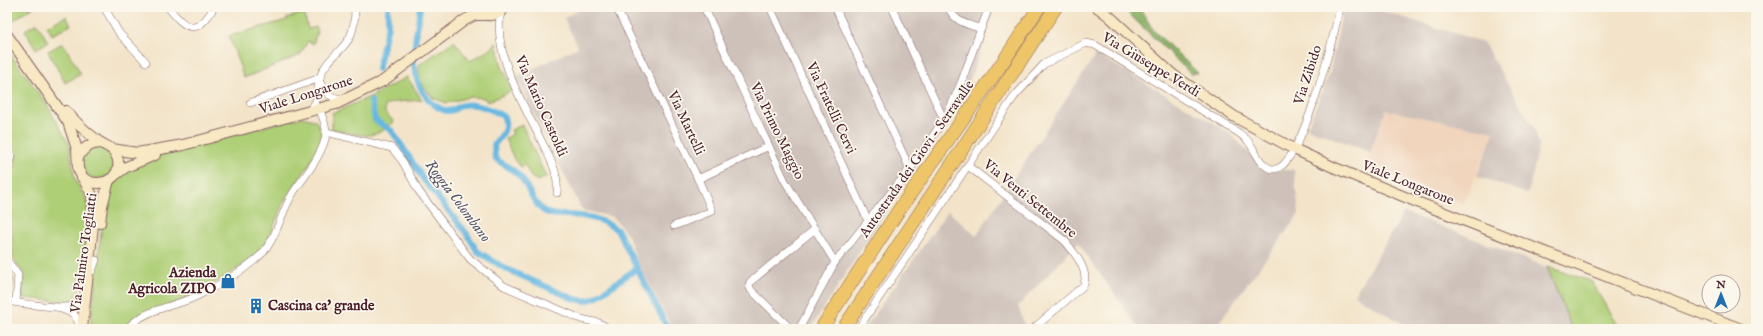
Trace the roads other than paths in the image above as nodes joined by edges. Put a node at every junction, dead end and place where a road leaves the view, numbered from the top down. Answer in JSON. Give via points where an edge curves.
{"nodes":[{"id":1,"x":104,"y":7,"type":"edge"},
{"id":2,"x":168,"y":7,"type":"edge"},
{"id":3,"x":214,"y":7,"type":"edge"},
{"id":4,"x":355,"y":7,"type":"edge"},
{"id":5,"x":474,"y":7,"type":"edge"},
{"id":6,"x":477,"y":7,"type":"edge"},
{"id":7,"x":616,"y":7,"type":"edge"},
{"id":8,"x":704,"y":7,"type":"edge"},
{"id":9,"x":770,"y":7,"type":"edge"},
{"id":10,"x":835,"y":7,"type":"edge"},
{"id":11,"x":892,"y":7,"type":"edge"},
{"id":12,"x":948,"y":7,"type":"edge"},
{"id":13,"x":989,"y":7,"type":"edge"},
{"id":14,"x":1039,"y":7,"type":"edge"},
{"id":15,"x":1056,"y":7,"type":"edge"},
{"id":16,"x":1097,"y":7,"type":"edge"},
{"id":17,"x":1340,"y":7,"type":"edge"},
{"id":18,"x":503,"y":10,"type":"edge"},
{"id":19,"x":488,"y":16,"type":"junction"},
{"id":20,"x":465,"y":20,"type":"junction"},
{"id":21,"x":981,"y":29,"type":"junction"},
{"id":22,"x":499,"y":30,"type":"junction"},
{"id":23,"x":7,"y":35,"type":"edge"},
{"id":24,"x":146,"y":62,"type":"dead end"},
{"id":25,"x":39,"y":79,"type":"junction"},
{"id":26,"x":320,"y":80,"type":"junction"},
{"id":27,"x":348,"y":99,"type":"junction"},
{"id":28,"x":250,"y":103,"type":"dead end"},
{"id":29,"x":319,"y":108,"type":"junction"},
{"id":30,"x":308,"y":112,"type":"junction"},
{"id":31,"x":944,"y":120,"type":"junction"},
{"id":32,"x":326,"y":132,"type":"junction"},
{"id":33,"x":101,"y":144,"type":"junction"},
{"id":34,"x":183,"y":145,"type":"junction"},
{"id":35,"x":769,"y":146,"type":"junction"},
{"id":36,"x":112,"y":149,"type":"junction"},
{"id":37,"x":1294,"y":149,"type":"junction"},
{"id":38,"x":7,"y":150,"type":"edge"},
{"id":39,"x":78,"y":158,"type":"junction"},
{"id":40,"x":7,"y":163,"type":"edge"},
{"id":41,"x":968,"y":166,"type":"junction"},
{"id":42,"x":910,"y":169,"type":"junction"},
{"id":43,"x":82,"y":177,"type":"junction"},
{"id":44,"x":112,"y":178,"type":"junction"},
{"id":45,"x":698,"y":179,"type":"junction"},
{"id":46,"x":557,"y":193,"type":"dead end"},
{"id":47,"x":868,"y":221,"type":"junction"},
{"id":48,"x":674,"y":226,"type":"dead end"},
{"id":49,"x":815,"y":229,"type":"junction"},
{"id":50,"x":7,"y":260,"type":"edge"},
{"id":51,"x":96,"y":260,"type":"junction"},
{"id":52,"x":835,"y":262,"type":"junction"},
{"id":53,"x":87,"y":289,"type":"junction"},
{"id":54,"x":7,"y":301,"type":"edge"},
{"id":55,"x":16,"y":302,"type":"junction"},
{"id":56,"x":51,"y":306,"type":"junction"},
{"id":57,"x":74,"y":306,"type":"junction"},
{"id":58,"x":79,"y":314,"type":"junction"},
{"id":59,"x":800,"y":328,"type":"edge"},
{"id":60,"x":82,"y":329,"type":"edge"},
{"id":61,"x":87,"y":329,"type":"edge"},
{"id":62,"x":127,"y":329,"type":"edge"},
{"id":63,"x":610,"y":329,"type":"edge"},
{"id":64,"x":791,"y":329,"type":"edge"},
{"id":65,"x":821,"y":329,"type":"edge"},
{"id":66,"x":843,"y":329,"type":"edge"},
{"id":67,"x":858,"y":329,"type":"edge"},
{"id":68,"x":1033,"y":329,"type":"edge"},
{"id":69,"x":1741,"y":329,"type":"edge"}],
"edges":[{"from":1,"to":24,"type":"street","via":[[119,33]]},
{"from":2,"to":3,"type":"street","via":[[185,25],[193,27],[207,20]]},
{"from":4,"to":26,"type":"street","via":[[350,38],[326,65]]},
{"from":5,"to":20,"type":"main road","name":"Viale Longarone"},
{"from":6,"to":19,"type":"main road"},
{"from":7,"to":45,"type":"street","name":"Via Martelli"},
{"from":8,"to":35,"type":"street","name":"Via Primo Maggio"},
{"from":9,"to":47,"type":"street","name":"Via Fratelli Cervi"},
{"from":10,"to":42,"type":"street"},
{"from":11,"to":31,"type":"street"},
{"from":12,"to":21,"type":"street","via":[[958,21]]},
{"from":13,"to":21,"type":"street"},
{"from":14,"to":65,"type":"highway","name":"Autostrada dei Giovi - Serravalle","via":[[901,207]]},
{"from":15,"to":66,"type":"highway","name":"Autostrada dei Giovi - Serravalle"},
{"from":16,"to":37,"type":"main road","name":"Viale Longarone","via":[[1179,79],[1235,116]]},
{"from":17,"to":37,"type":"street","name":"Via Zibido","via":[[1324,73]]},
{"from":18,"to":19,"type":"main road","name":"Viale Longarone"},
{"from":18,"to":22,"type":"street","name":"Via Mario Castoldi"},
{"from":19,"to":20,"type":"main road","name":"Viale Longarone","via":[[475,15]]},
{"from":19,"to":22,"type":"street","name":"Via Mario Castoldi"},
{"from":20,"to":27,"type":"main road","name":"Viale Longarone","via":[[406,66]]},
{"from":21,"to":31,"type":"street"},
{"from":22,"to":46,"type":"street","name":"Via Mario Castoldi","via":[[509,71],[557,174]]},
{"from":23,"to":25,"type":"main road"},
{"from":25,"to":33,"type":"main road","via":[[72,119]]},
{"from":25,"to":39,"type":"main road","via":[[68,122]]},
{"from":26,"to":27,"type":"street","via":[[324,91],[332,98]]},
{"from":26,"to":28,"type":"street"},
{"from":26,"to":30,"type":"street","via":[[318,100]]},
{"from":27,"to":29,"type":"main road","name":"Viale Longarone"},
{"from":29,"to":30,"type":"main road","name":"Viale Longarone"},
{"from":29,"to":32,"type":"street"},
{"from":30,"to":34,"type":"main road","name":"Viale Longarone"},
{"from":31,"to":42,"type":"street"},
{"from":32,"to":62,"type":"street","via":[[318,154],[286,204],[274,237],[262,254],[208,290],[193,298],[146,314]]},
{"from":32,"to":63,"type":"street","via":[[392,148],[418,190],[470,259],[504,286],[580,319],[599,323]]},
{"from":33,"to":36,"type":"main road"},
{"from":33,"to":39,"type":"main road","via":[[91,144],[84,148]]},
{"from":34,"to":36,"type":"main road","name":"Viale Longarone","via":[[137,153]]},
{"from":34,"to":44,"type":"main road","name":"Viale Longarone","via":[[144,159]]},
{"from":35,"to":45,"type":"street"},
{"from":35,"to":49,"type":"street","name":"Via Primo Maggio","via":[[785,181]]},
{"from":36,"to":44,"type":"main road","via":[[118,159],[118,166]]},
{"from":37,"to":41,"type":"street","name":"Via Giuseppe Verdi","via":[[1283,166],[1276,170],[1269,169],[1239,133],[1095,45],[1086,43],[1044,64],[1038,70],[1014,97]]},
{"from":37,"to":69,"type":"main road","name":"Viale Longarone","via":[[1388,190]]},
{"from":38,"to":40,"type":"street","via":[[11,155]]},
{"from":39,"to":43,"type":"main road","via":[[78,169]]},
{"from":41,"to":67,"type":"street","name":"Via Venti Settembre"},
{"from":41,"to":68,"type":"street","name":"Via Venti Settembre","via":[[1065,241],[1076,254],[1085,276],[1083,286]]},
{"from":42,"to":47,"type":"street"},
{"from":43,"to":44,"type":"main road","via":[[99,184]]},
{"from":43,"to":53,"type":"main road","name":"Via Palmiro Togliatti","via":[[92,195],[94,205]]},
{"from":44,"to":51,"type":"main road","name":"Via Palmiro Togliatti","via":[[102,206]]},
{"from":45,"to":48,"type":"street","name":"Via Martelli","via":[[712,211]]},
{"from":47,"to":52,"type":"street"},
{"from":49,"to":52,"type":"street","name":"Via Primo Maggio"},
{"from":49,"to":64,"type":"street","via":[[750,282],[749,286]]},
{"from":50,"to":55,"type":"street","via":[[16,271],[19,280]]},
{"from":51,"to":58,"type":"street","via":[[92,268],[88,307]]},
{"from":51,"to":61,"type":"main road","name":"Via Palmiro Togliatti"},
{"from":52,"to":59,"type":"street"},
{"from":53,"to":57,"type":"street","via":[[83,299]]},
{"from":53,"to":58,"type":"main road","name":"Via Palmiro Togliatti"},
{"from":54,"to":55,"type":"street"},
{"from":55,"to":56,"type":"street"},
{"from":56,"to":57,"type":"street"},
{"from":56,"to":58,"type":"street"},
{"from":57,"to":58,"type":"street","via":[[80,308]]},
{"from":58,"to":60,"type":"main road","name":"Via Palmiro Togliatti"},
{"from":58,"to":61,"type":"street"}]}
